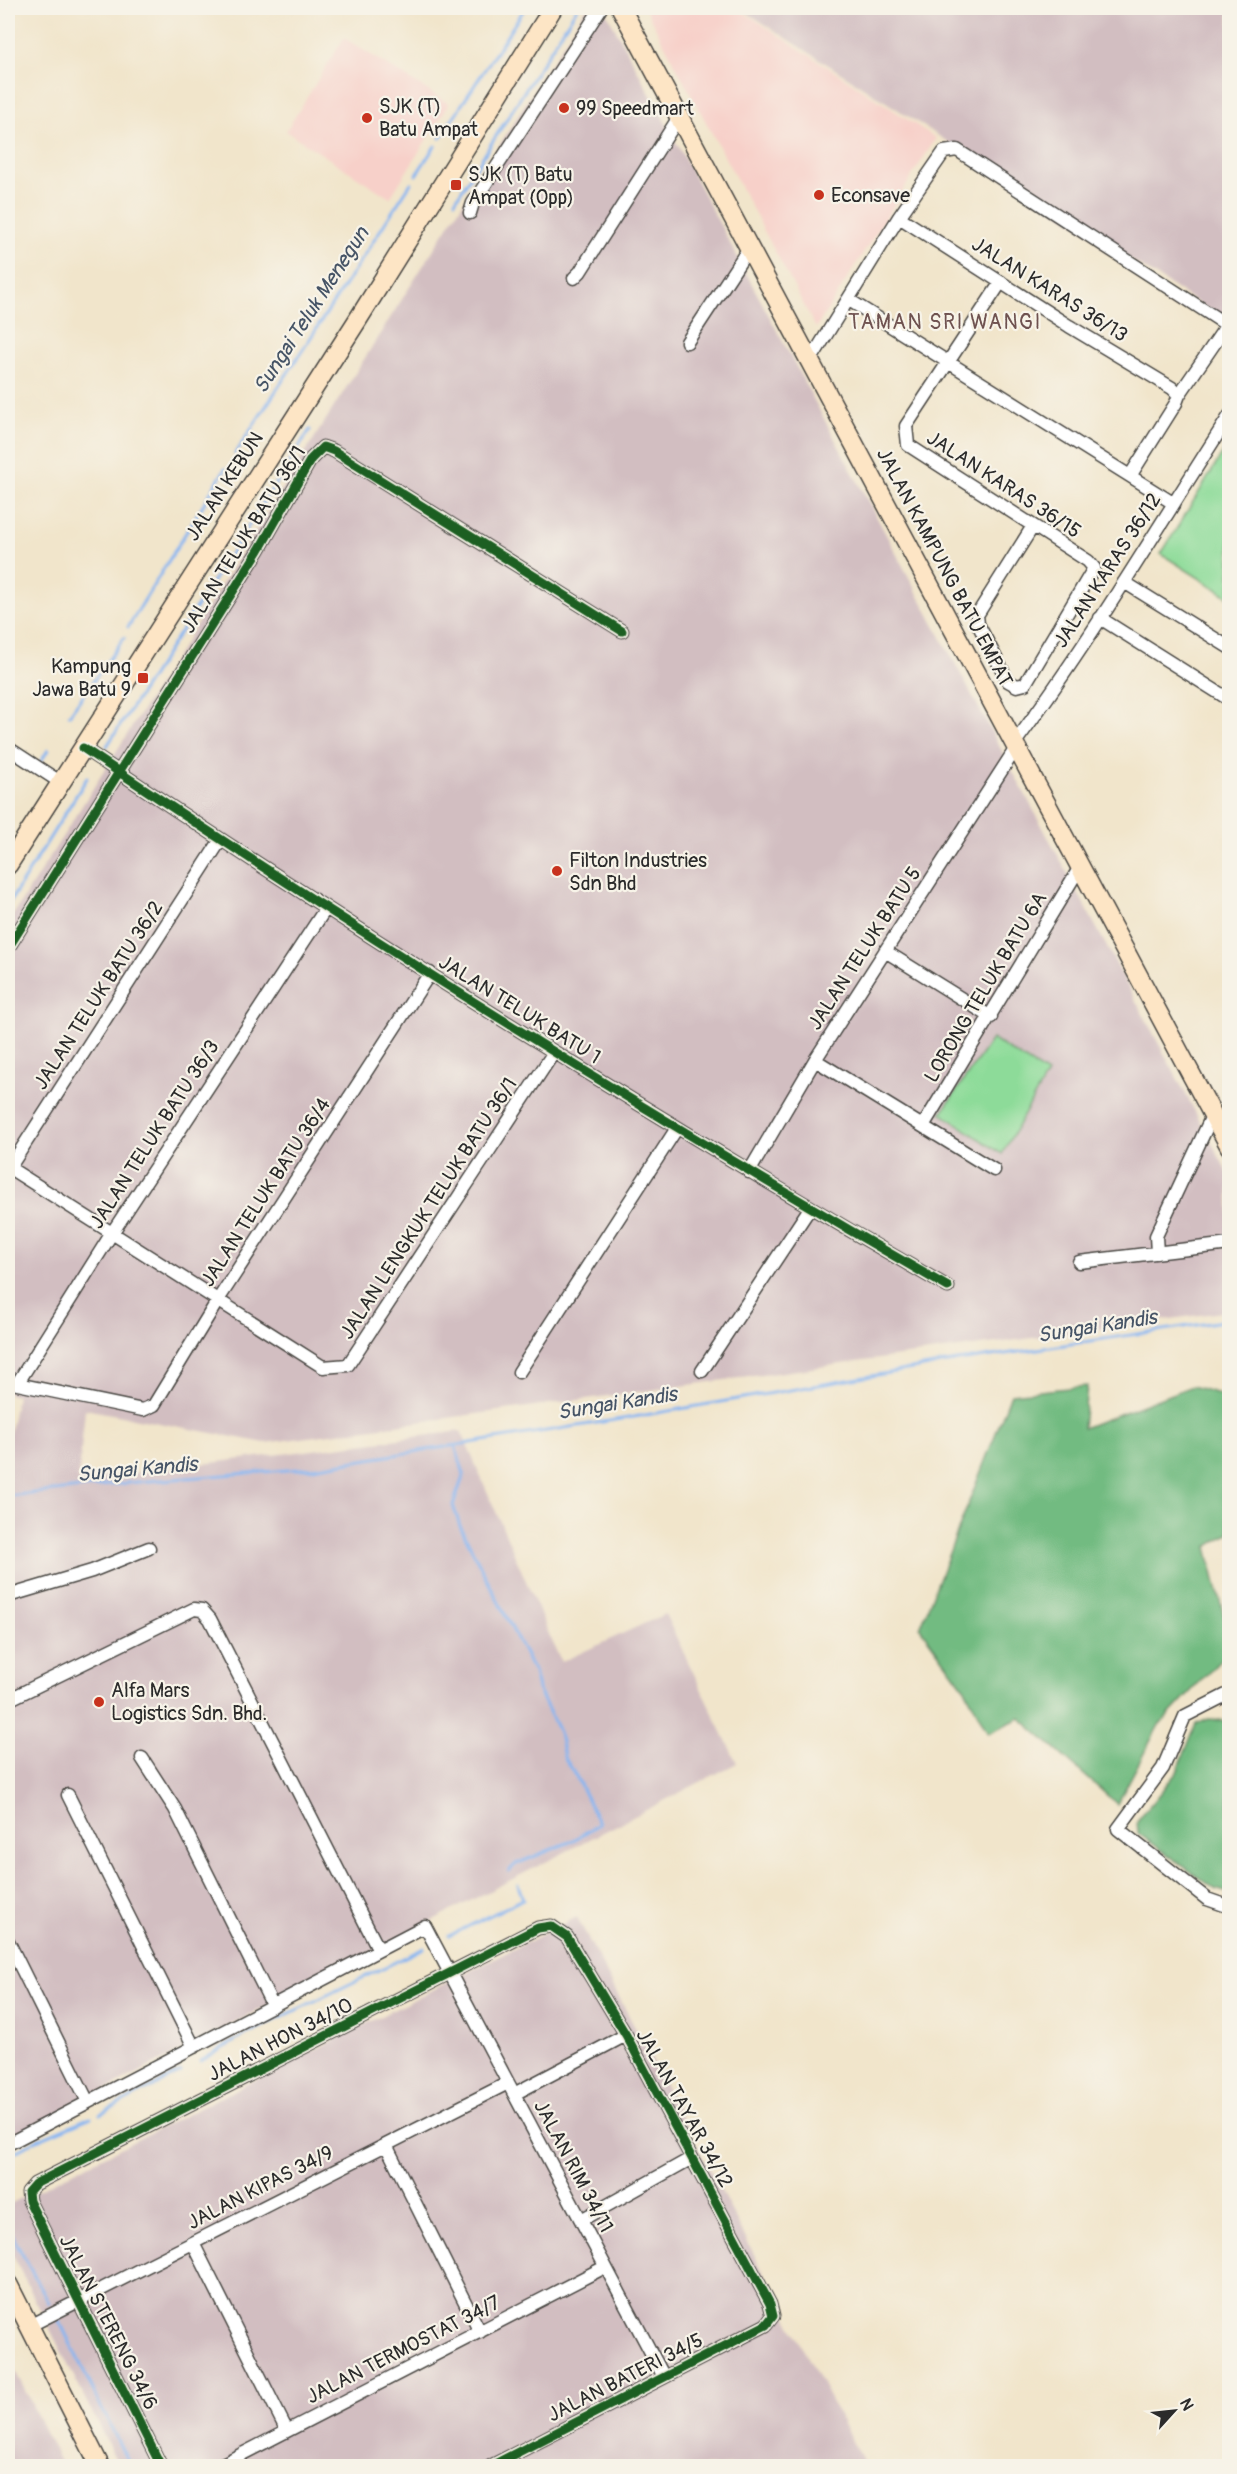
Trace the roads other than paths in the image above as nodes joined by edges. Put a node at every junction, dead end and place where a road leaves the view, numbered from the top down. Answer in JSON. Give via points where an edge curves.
{"nodes":[{"id":1,"x":553,"y":8,"type":"edge"},
{"id":2,"x":601,"y":8,"type":"edge"},
{"id":3,"x":621,"y":8,"type":"edge"},
{"id":4,"x":679,"y":117,"type":"junction"},
{"id":5,"x":470,"y":213,"type":"dead end"},
{"id":6,"x":899,"y":217,"type":"junction"},
{"id":7,"x":749,"y":248,"type":"junction"},
{"id":8,"x":574,"y":278,"type":"dead end"},
{"id":9,"x":1001,"y":282,"type":"junction"},
{"id":10,"x":849,"y":300,"type":"junction"},
{"id":11,"x":1228,"y":326,"type":"edge"},
{"id":12,"x":687,"y":342,"type":"dead end"},
{"id":13,"x":810,"y":361,"type":"junction"},
{"id":14,"x":948,"y":362,"type":"junction"},
{"id":15,"x":1179,"y":395,"type":"junction"},
{"id":16,"x":1230,"y":415,"type":"edge"},
{"id":17,"x":1130,"y":476,"type":"junction"},
{"id":18,"x":1173,"y":503,"type":"junction"},
{"id":19,"x":1033,"y":526,"type":"junction"},
{"id":20,"x":1124,"y":582,"type":"junction"},
{"id":21,"x":1100,"y":618,"type":"junction"},
{"id":22,"x":622,"y":631,"type":"dead end"},
{"id":23,"x":1230,"y":648,"type":"edge"},
{"id":24,"x":1230,"y":700,"type":"edge"},
{"id":25,"x":1015,"y":746,"type":"junction"},
{"id":26,"x":8,"y":748,"type":"edge"},
{"id":27,"x":83,"y":748,"type":"junction"},
{"id":28,"x":118,"y":772,"type":"junction"},
{"id":29,"x":60,"y":782,"type":"junction"},
{"id":30,"x":220,"y":841,"type":"junction"},
{"id":31,"x":10,"y":857,"type":"edge"},
{"id":32,"x":1080,"y":867,"type":"junction"},
{"id":33,"x":326,"y":908,"type":"junction"},
{"id":34,"x":8,"y":948,"type":"edge"},
{"id":35,"x":885,"y":951,"type":"junction"},
{"id":36,"x":430,"y":973,"type":"junction"},
{"id":37,"x":991,"y":1017,"type":"junction"},
{"id":38,"x":554,"y":1052,"type":"junction"},
{"id":39,"x":816,"y":1060,"type":"junction"},
{"id":40,"x":1212,"y":1116,"type":"junction"},
{"id":41,"x":923,"y":1126,"type":"junction"},
{"id":42,"x":677,"y":1128,"type":"junction"},
{"id":43,"x":1230,"y":1148,"type":"edge"},
{"id":44,"x":8,"y":1168,"type":"edge"},
{"id":45,"x":994,"y":1170,"type":"dead end"},
{"id":46,"x":749,"y":1172,"type":"junction"},
{"id":47,"x":810,"y":1208,"type":"junction"},
{"id":48,"x":112,"y":1233,"type":"junction"},
{"id":49,"x":1230,"y":1244,"type":"edge"},
{"id":50,"x":1157,"y":1252,"type":"junction"},
{"id":51,"x":1079,"y":1262,"type":"dead end"},
{"id":52,"x":948,"y":1287,"type":"dead end"},
{"id":53,"x":218,"y":1300,"type":"junction"},
{"id":54,"x":702,"y":1371,"type":"dead end"},
{"id":55,"x":519,"y":1372,"type":"dead end"},
{"id":56,"x":12,"y":1383,"type":"edge"},
{"id":57,"x":149,"y":1548,"type":"dead end"},
{"id":58,"x":8,"y":1596,"type":"edge"},
{"id":59,"x":1230,"y":1693,"type":"edge"},
{"id":60,"x":8,"y":1700,"type":"edge"},
{"id":61,"x":142,"y":1758,"type":"dead end"},
{"id":62,"x":68,"y":1796,"type":"dead end"},
{"id":63,"x":1230,"y":1907,"type":"edge"},
{"id":64,"x":551,"y":1926,"type":"joint"},
{"id":65,"x":8,"y":1941,"type":"edge"},
{"id":66,"x":379,"y":1950,"type":"junction"},
{"id":67,"x":450,"y":1973,"type":"junction"},
{"id":68,"x":273,"y":2006,"type":"junction"},
{"id":69,"x":626,"y":2036,"type":"junction"},
{"id":70,"x":194,"y":2048,"type":"junction"},
{"id":71,"x":511,"y":2089,"type":"junction"},
{"id":72,"x":88,"y":2102,"type":"junction"},
{"id":73,"x":8,"y":2144,"type":"edge"},
{"id":74,"x":386,"y":2145,"type":"junction"},
{"id":75,"x":692,"y":2158,"type":"junction"},
{"id":76,"x":28,"y":2192,"type":"joint"},
{"id":77,"x":581,"y":2220,"type":"junction"},
{"id":78,"x":193,"y":2243,"type":"junction"},
{"id":79,"x":605,"y":2267,"type":"junction"},
{"id":80,"x":8,"y":2284,"type":"edge"},
{"id":81,"x":78,"y":2301,"type":"junction"},
{"id":82,"x":773,"y":2316,"type":"joint"},
{"id":83,"x":29,"y":2326,"type":"junction"},
{"id":84,"x":480,"y":2332,"type":"junction"},
{"id":85,"x":664,"y":2377,"type":"junction"},
{"id":86,"x":287,"y":2431,"type":"junction"},
{"id":87,"x":100,"y":2466,"type":"edge"},
{"id":88,"x":161,"y":2466,"type":"edge"},
{"id":89,"x":219,"y":2466,"type":"edge"},
{"id":90,"x":491,"y":2466,"type":"edge"}],
"edges":[{"from":1,"to":27,"type":"main road","name":"JALAN KEBUN"},
{"from":2,"to":5,"type":"street"},
{"from":3,"to":4,"type":"main road","name":"JALAN KAMPUNG BATU EMPAT"},
{"from":4,"to":7,"type":"main road","name":"JALAN KAMPUNG BATU EMPAT"},
{"from":4,"to":8,"type":"street"},
{"from":6,"to":9,"type":"street","name":"JALAN KARAS 36/13"},
{"from":6,"to":10,"type":"street"},
{"from":6,"to":11,"type":"street","via":[[944,152],[957,150]]},
{"from":7,"to":12,"type":"street"},
{"from":7,"to":13,"type":"main road","name":"JALAN KAMPUNG BATU EMPAT"},
{"from":9,"to":14,"type":"street"},
{"from":9,"to":15,"type":"street","name":"JALAN KARAS 36/13"},
{"from":10,"to":13,"type":"street"},
{"from":10,"to":14,"type":"street"},
{"from":11,"to":15,"type":"street"},
{"from":13,"to":25,"type":"main road","name":"JALAN KAMPUNG BATU EMPAT"},
{"from":14,"to":17,"type":"street"},
{"from":14,"to":19,"type":"street","name":"JALAN KARAS 36/15","via":[[906,426],[908,445]]},
{"from":15,"to":17,"type":"street"},
{"from":16,"to":18,"type":"street","name":"JALAN KARAS 36/12"},
{"from":17,"to":18,"type":"street"},
{"from":18,"to":20,"type":"street","name":"JALAN KARAS 36/12"},
{"from":19,"to":19,"type":"street","name":"JALAN KARAS 36/15","via":[[977,615],[1008,681],[1017,686],[1025,684],[1094,568]]},
{"from":20,"to":21,"type":"street","name":"JALAN KARAS 36/12"},
{"from":20,"to":23,"type":"street"},
{"from":21,"to":24,"type":"street"},
{"from":21,"to":25,"type":"street","name":"JALAN KARAS 36/12"},
{"from":22,"to":28,"type":"street","name":"JALAN TELUK BATU 36/1","via":[[323,447],[310,459],[259,550]]},
{"from":25,"to":32,"type":"main road","name":"JALAN KAMPUNG BATU EMPAT"},
{"from":25,"to":35,"type":"street","name":"JALAN TELUK BATU 5"},
{"from":26,"to":29,"type":"street"},
{"from":27,"to":28,"type":"street","name":"JALAN TELUK BATU 1"},
{"from":27,"to":29,"type":"main road","name":"JALAN KEBUN"},
{"from":28,"to":30,"type":"street","name":"JALAN TELUK BATU 1"},
{"from":28,"to":34,"type":"street","name":"JALAN TELUK BATU 36/1"},
{"from":29,"to":31,"type":"main road","name":"JALAN KEBUN"},
{"from":30,"to":33,"type":"street","name":"JALAN TELUK BATU 1"},
{"from":30,"to":44,"type":"street","name":"JALAN TELUK BATU 36/2"},
{"from":32,"to":37,"type":"street","name":"LORONG TELUK BATU 6A","via":[[1011,977]]},
{"from":32,"to":40,"type":"main road","name":"JALAN KAMPUNG BATU EMPAT"},
{"from":33,"to":36,"type":"street","name":"JALAN TELUK BATU 1"},
{"from":33,"to":48,"type":"street","name":"JALAN TELUK BATU 36/3"},
{"from":35,"to":37,"type":"street"},
{"from":35,"to":39,"type":"street","name":"JALAN TELUK BATU 5"},
{"from":36,"to":38,"type":"street","name":"JALAN TELUK BATU 1"},
{"from":36,"to":53,"type":"street","name":"JALAN TELUK BATU 36/4"},
{"from":37,"to":41,"type":"street","name":"LORONG TELUK BATU 6A"},
{"from":38,"to":42,"type":"street","name":"JALAN TELUK BATU 1"},
{"from":38,"to":53,"type":"street","name":"JALAN LENGKUK TELUK BATU 36/1","via":[[348,1365],[323,1367]]},
{"from":39,"to":41,"type":"street"},
{"from":39,"to":46,"type":"street","name":"JALAN TELUK BATU 5"},
{"from":40,"to":43,"type":"main road","name":"JALAN KAMPUNG BATU EMPAT"},
{"from":40,"to":50,"type":"street","via":[[1156,1236]]},
{"from":41,"to":45,"type":"street"},
{"from":42,"to":46,"type":"street","name":"JALAN TELUK BATU 1"},
{"from":42,"to":55,"type":"street"},
{"from":44,"to":48,"type":"street"},
{"from":46,"to":47,"type":"street","name":"JALAN TELUK BATU 1"},
{"from":47,"to":52,"type":"street","name":"JALAN TELUK BATU 1"},
{"from":47,"to":54,"type":"street"},
{"from":48,"to":53,"type":"street"},
{"from":48,"to":56,"type":"street","name":"JALAN TELUK BATU 36/3"},
{"from":49,"to":50,"type":"street"},
{"from":50,"to":51,"type":"street"},
{"from":53,"to":56,"type":"street","name":"JALAN TELUK BATU 36/4","via":[[154,1405],[143,1410]]},
{"from":57,"to":58,"type":"street","via":[[92,1571]]},
{"from":59,"to":63,"type":"street","via":[[1185,1716],[1162,1768],[1118,1829],[1207,1899]]},
{"from":60,"to":66,"type":"street","via":[[194,1609],[202,1610]]},
{"from":61,"to":68,"type":"street","via":[[175,1809]]},
{"from":62,"to":70,"type":"street"},
{"from":64,"to":67,"type":"street","name":"JALAN HON 34/10","via":[[538,1928]]},
{"from":64,"to":69,"type":"street","name":"JALAN TAYAR 34/12","via":[[567,1937]]},
{"from":65,"to":72,"type":"street"},
{"from":66,"to":67,"type":"street","name":"JALAN RIM 34/11","via":[[425,1926]]},
{"from":66,"to":68,"type":"street"},
{"from":67,"to":71,"type":"street","name":"JALAN RIM 34/11"},
{"from":67,"to":76,"type":"street","name":"JALAN HON 34/10","via":[[80,2160],[35,2184]]},
{"from":68,"to":70,"type":"street"},
{"from":69,"to":71,"type":"street","name":"JALAN KIPAS 34/9"},
{"from":69,"to":75,"type":"street","name":"JALAN TAYAR 34/12"},
{"from":70,"to":72,"type":"street"},
{"from":71,"to":74,"type":"street","name":"JALAN KIPAS 34/9"},
{"from":71,"to":77,"type":"street","name":"JALAN RIM 34/11"},
{"from":72,"to":73,"type":"street"},
{"from":74,"to":78,"type":"street","name":"JALAN KIPAS 34/9"},
{"from":74,"to":84,"type":"street"},
{"from":75,"to":77,"type":"street"},
{"from":75,"to":82,"type":"street","name":"JALAN TAYAR 34/12"},
{"from":76,"to":81,"type":"street","name":"JALAN STERENG 34/6"},
{"from":77,"to":79,"type":"street","name":"JALAN RIM 34/11"},
{"from":78,"to":81,"type":"street","name":"JALAN KIPAS 34/9"},
{"from":78,"to":86,"type":"street"},
{"from":79,"to":84,"type":"street","name":"JALAN TERMOSTAT 34/7"},
{"from":79,"to":85,"type":"street","name":"JALAN RIM 34/11"},
{"from":80,"to":83,"type":"main road"},
{"from":81,"to":83,"type":"street","name":"JALAN KIPAS 34/9"},
{"from":81,"to":88,"type":"street","name":"JALAN STERENG 34/6"},
{"from":82,"to":85,"type":"street","name":"JALAN BATERI 34/5","via":[[766,2325]]},
{"from":83,"to":87,"type":"main road"},
{"from":84,"to":86,"type":"street","name":"JALAN TERMOSTAT 34/7"},
{"from":85,"to":90,"type":"street","name":"JALAN BATERI 34/5"},
{"from":86,"to":89,"type":"street","name":"JALAN TERMOSTAT 34/7"}]}
